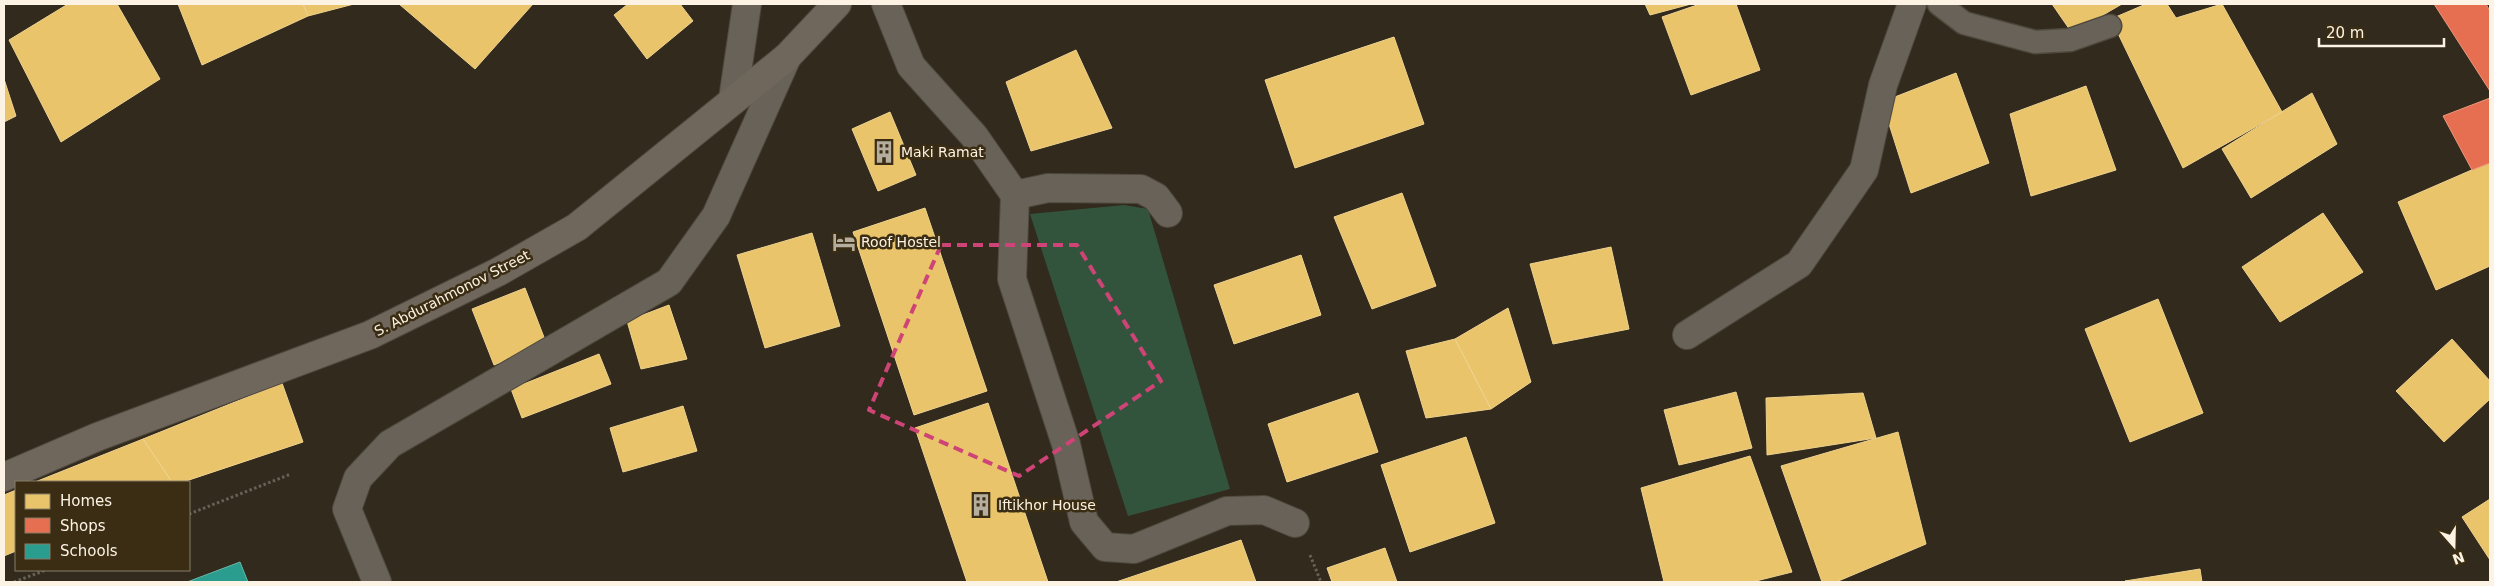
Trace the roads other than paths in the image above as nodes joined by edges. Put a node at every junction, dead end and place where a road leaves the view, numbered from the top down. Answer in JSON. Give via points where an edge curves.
{"nodes":[{"id":1,"x":746,"y":4,"type":"edge"},
{"id":2,"x":837,"y":4,"type":"edge"},
{"id":3,"x":886,"y":4,"type":"edge"},
{"id":4,"x":1912,"y":4,"type":"edge"},
{"id":5,"x":1939,"y":4,"type":"edge"},
{"id":6,"x":2110,"y":26,"type":"dead end"},
{"id":7,"x":787,"y":57,"type":"junction"},
{"id":8,"x":733,"y":99,"type":"junction"},
{"id":9,"x":1015,"y":195,"type":"junction"},
{"id":10,"x":1168,"y":213,"type":"dead end"},
{"id":11,"x":1687,"y":335,"type":"dead end"},
{"id":12,"x":4,"y":476,"type":"edge"},
{"id":13,"x":1295,"y":523,"type":"dead end"},
{"id":14,"x":378,"y":582,"type":"edge"}],
"edges":[{"from":1,"to":8,"type":"street"},
{"from":2,"to":7,"type":"street","name":"S. Abdurahmonov Street"},
{"from":3,"to":9,"type":"street","via":[[911,66],[974,136]]},
{"from":4,"to":11,"type":"street","via":[[1883,85],[1864,170],[1799,264]]},
{"from":5,"to":6,"type":"lane","via":[[1964,23],[2035,42],[2070,40]]},
{"from":7,"to":8,"type":"street","name":"S. Abdurahmonov Street"},
{"from":7,"to":14,"type":"street","via":[[716,216],[669,282],[390,444],[358,478],[347,509]]},
{"from":8,"to":12,"type":"street","name":"S. Abdurahmonov Street","via":[[576,227],[498,272],[370,335],[97,436]]},
{"from":9,"to":10,"type":"street","via":[[1048,188],[1142,189],[1156,197]]},
{"from":9,"to":13,"type":"street","via":[[1012,279],[1066,444],[1084,522],[1105,548],[1134,550],[1227,511],[1264,510]]}]}
